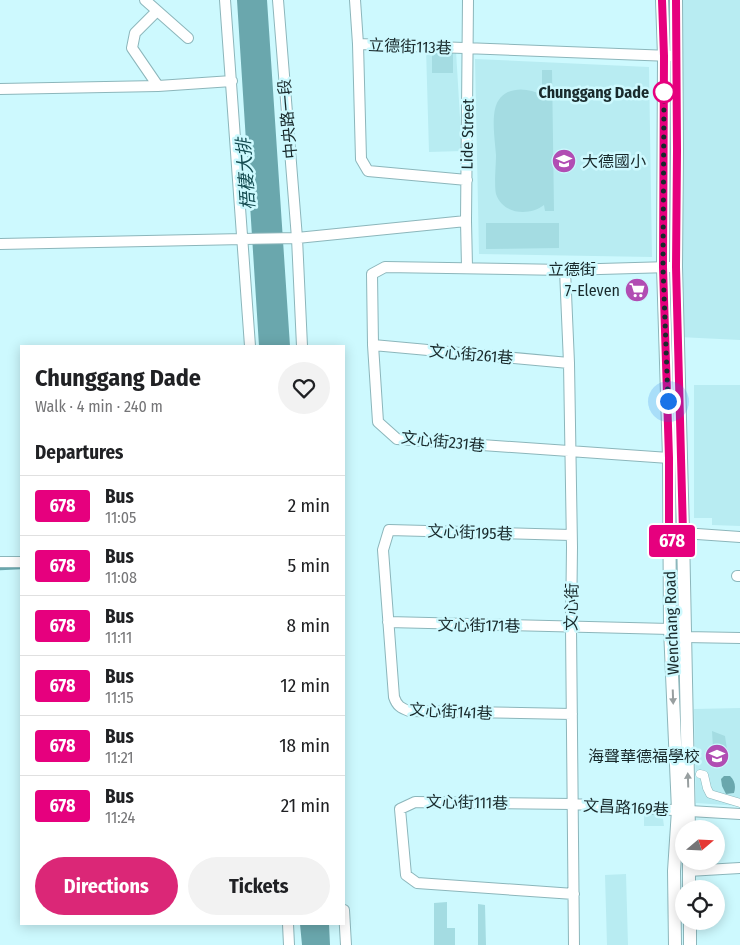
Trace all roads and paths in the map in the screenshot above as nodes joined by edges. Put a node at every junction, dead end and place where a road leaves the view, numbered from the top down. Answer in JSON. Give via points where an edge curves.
{"nodes":[{"id":1,"x":146,"y":0,"type":"edge"},
{"id":2,"x":225,"y":0,"type":"edge"},
{"id":3,"x":278,"y":0,"type":"edge"},
{"id":4,"x":356,"y":0,"type":"edge"},
{"id":5,"x":468,"y":0,"type":"edge"},
{"id":6,"x":662,"y":0,"type":"edge"},
{"id":7,"x":676,"y":0,"type":"edge"},
{"id":8,"x":157,"y":11,"type":"junction"},
{"id":9,"x":188,"y":38,"type":"dead end"},
{"id":10,"x":358,"y":44,"type":"junction"},
{"id":11,"x":468,"y":48,"type":"junction"},
{"id":12,"x":670,"y":56,"type":"junction"},
{"id":13,"x":232,"y":81,"type":"junction"},
{"id":14,"x":158,"y":86,"type":"junction"},
{"id":15,"x":0,"y":89,"type":"edge"},
{"id":16,"x":467,"y":180,"type":"junction"},
{"id":17,"x":466,"y":221,"type":"junction"},
{"id":18,"x":297,"y":238,"type":"junction"},
{"id":19,"x":242,"y":240,"type":"junction"},
{"id":20,"x":0,"y":244,"type":"edge"},
{"id":21,"x":467,"y":267,"type":"junction"},
{"id":22,"x":669,"y":267,"type":"junction"},
{"id":23,"x":565,"y":270,"type":"junction"},
{"id":24,"x":372,"y":274,"type":"joint"},
{"id":25,"x":250,"y":345,"type":"edge"},
{"id":26,"x":302,"y":345,"type":"edge"},
{"id":27,"x":373,"y":345,"type":"junction"},
{"id":28,"x":569,"y":363,"type":"junction"},
{"id":29,"x":570,"y":451,"type":"junction"},
{"id":30,"x":669,"y":458,"type":"junction"},
{"id":31,"x":683,"y":533,"type":"junction"},
{"id":32,"x":571,"y":535,"type":"junction"},
{"id":33,"x":740,"y":537,"type":"edge"},
{"id":34,"x":669,"y":543,"type":"junction"},
{"id":35,"x":383,"y":550,"type":"joint"},
{"id":36,"x":0,"y":562,"type":"edge"},
{"id":37,"x":20,"y":562,"type":"edge"},
{"id":38,"x":388,"y":622,"type":"junction"},
{"id":39,"x":571,"y":627,"type":"junction"},
{"id":40,"x":670,"y":628,"type":"junction"},
{"id":41,"x":685,"y":637,"type":"junction"},
{"id":42,"x":740,"y":638,"type":"edge"},
{"id":43,"x":572,"y":714,"type":"junction"},
{"id":44,"x":700,"y":774,"type":"dead end"},
{"id":45,"x":740,"y":803,"type":"edge"},
{"id":46,"x":573,"y":804,"type":"junction"},
{"id":47,"x":684,"y":811,"type":"junction"},
{"id":48,"x":740,"y":814,"type":"edge"},
{"id":49,"x":686,"y":820,"type":"edge"},
{"id":50,"x":725,"y":867,"type":"edge"},
{"id":51,"x":740,"y":868,"type":"edge"},
{"id":52,"x":574,"y":894,"type":"junction"},
{"id":53,"x":288,"y":925,"type":"edge"},
{"id":54,"x":345,"y":925,"type":"edge"},
{"id":55,"x":690,"y":930,"type":"edge"},
{"id":56,"x":289,"y":945,"type":"edge"},
{"id":57,"x":346,"y":945,"type":"edge"},
{"id":58,"x":574,"y":945,"type":"edge"},
{"id":59,"x":675,"y":945,"type":"edge"},
{"id":60,"x":690,"y":945,"type":"edge"}],
"edges":[{"from":1,"to":8,"type":"street"},
{"from":2,"to":13,"type":"street"},
{"from":3,"to":18,"type":"street","name":"中央路一段"},
{"from":4,"to":10,"type":"street"},
{"from":5,"to":11,"type":"street","name":"Lide Street"},
{"from":6,"to":12,"type":"street","name":"Wenchang Road"},
{"from":7,"to":12,"type":"street","name":"Wenchang Road"},
{"from":8,"to":9,"type":"street"},
{"from":8,"to":14,"type":"street","via":[[135,33],[132,48]]},
{"from":10,"to":11,"type":"street","name":"立德街113巷"},
{"from":10,"to":16,"type":"street","name":"立德街113巷","via":[[361,159],[368,171]]},
{"from":11,"to":12,"type":"street","name":"立德街113巷"},
{"from":11,"to":16,"type":"street","name":"Lide Street"},
{"from":12,"to":22,"type":"street","name":"Wenchang Road"},
{"from":13,"to":14,"type":"street"},
{"from":13,"to":19,"type":"street"},
{"from":14,"to":15,"type":"street"},
{"from":16,"to":17,"type":"street","name":"Lide Street"},
{"from":17,"to":18,"type":"street"},
{"from":17,"to":21,"type":"street","name":"Lide Street"},
{"from":18,"to":19,"type":"street"},
{"from":18,"to":26,"type":"street","name":"中央路一段"},
{"from":19,"to":20,"type":"street"},
{"from":19,"to":25,"type":"street"},
{"from":21,"to":23,"type":"street","name":"立德街"},
{"from":21,"to":24,"type":"street","name":"立德街","via":[[385,267]]},
{"from":22,"to":23,"type":"street","name":"立德街"},
{"from":22,"to":30,"type":"street","name":"Wenchang Road"},
{"from":22,"to":31,"type":"street","name":"Wenchang Road"},
{"from":23,"to":28,"type":"street","name":"文心街"},
{"from":24,"to":27,"type":"street","name":"文心街231巷"},
{"from":27,"to":28,"type":"street","name":"文心街261巷"},
{"from":27,"to":29,"type":"street","name":"文心街231巷","via":[[378,422],[397,439]]},
{"from":28,"to":29,"type":"street","name":"文心街"},
{"from":29,"to":30,"type":"street","name":"文心街231巷"},
{"from":29,"to":32,"type":"street","name":"文心街"},
{"from":30,"to":34,"type":"street","name":"Wenchang Road"},
{"from":31,"to":33,"type":"street"},
{"from":31,"to":34,"type":"street"},
{"from":31,"to":41,"type":"street","name":"Wenchang Road"},
{"from":32,"to":35,"type":"street","name":"文心街195巷","via":[[389,530]]},
{"from":32,"to":39,"type":"street","name":"文心街"},
{"from":34,"to":40,"type":"street","name":"Wenchang Road"},
{"from":35,"to":38,"type":"street","name":"文心街141巷"},
{"from":36,"to":37,"type":"street"},
{"from":38,"to":39,"type":"street","name":"文心街171巷"},
{"from":38,"to":43,"type":"street","name":"文心街141巷","via":[[394,697],[402,708]]},
{"from":39,"to":40,"type":"street","name":"文心街171巷"},
{"from":39,"to":43,"type":"street","name":"文心街"},
{"from":40,"to":41,"type":"street"},
{"from":40,"to":47,"type":"street","name":"Wenchang Road","one_way":true},
{"from":41,"to":42,"type":"street"},
{"from":47,"to":41,"type":"street","name":"Wenchang Road","one_way":true},
{"from":43,"to":46,"type":"street","name":"文心街"},
{"from":44,"to":45,"type":"street","via":[[704,775],[710,794]]},
{"from":46,"to":47,"type":"street","name":"文昌路169巷"},
{"from":46,"to":52,"type":"street","name":"文心街"},
{"from":46,"to":52,"type":"street","name":"文心街111巷","via":[[416,802],[400,809],[406,875],[417,883]]},
{"from":47,"to":48,"type":"street","name":"文昌路169巷"},
{"from":47,"to":49,"type":"street","name":"Wenchang Road"},
{"from":47,"to":59,"type":"street","name":"Wenchang Road","via":[[674,871]]},
{"from":50,"to":51,"type":"street"},
{"from":52,"to":58,"type":"street","name":"文心街"},
{"from":53,"to":56,"type":"street"},
{"from":54,"to":57,"type":"street"},
{"from":55,"to":60,"type":"street"}]}
